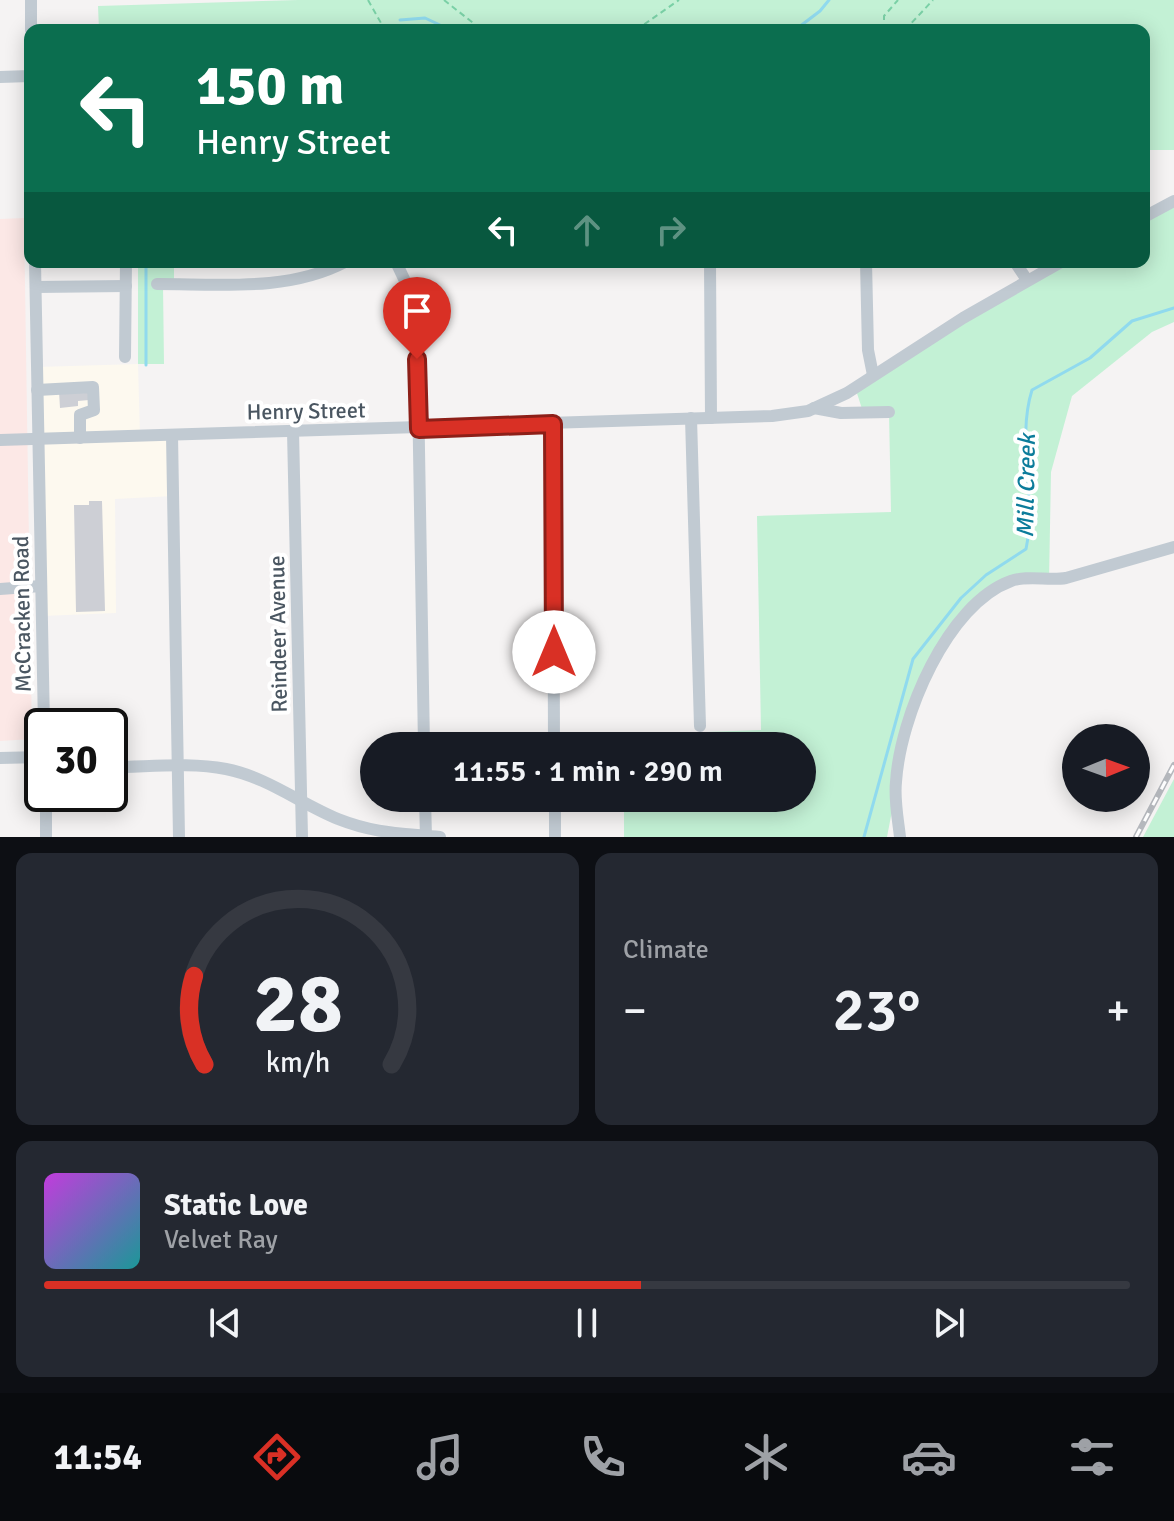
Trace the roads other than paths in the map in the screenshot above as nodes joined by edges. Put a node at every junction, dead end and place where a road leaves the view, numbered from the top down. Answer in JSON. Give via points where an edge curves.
{"nodes":[{"id":1,"x":31,"y":0,"type":"edge"},
{"id":2,"x":31,"y":24,"type":"edge"},
{"id":3,"x":24,"y":76,"type":"edge"},
{"id":4,"x":0,"y":77,"type":"edge"},
{"id":5,"x":1174,"y":201,"type":"edge"},
{"id":6,"x":1150,"y":214,"type":"edge"},
{"id":7,"x":35,"y":268,"type":"edge"},
{"id":8,"x":126,"y":268,"type":"edge"},
{"id":9,"x":330,"y":268,"type":"edge"},
{"id":10,"x":399,"y":268,"type":"edge"},
{"id":11,"x":710,"y":268,"type":"edge"},
{"id":12,"x":866,"y":268,"type":"edge"},
{"id":13,"x":1019,"y":268,"type":"edge"},
{"id":14,"x":1050,"y":268,"type":"edge"},
{"id":15,"x":1027,"y":280,"type":"junction"},
{"id":16,"x":157,"y":284,"type":"dead end"},
{"id":17,"x":126,"y":286,"type":"junction"},
{"id":18,"x":36,"y":287,"type":"junction"},
{"id":19,"x":125,"y":357,"type":"dead end"},
{"id":20,"x":873,"y":375,"type":"junction"},
{"id":21,"x":855,"y":387,"type":"junction"},
{"id":22,"x":37,"y":390,"type":"junction"},
{"id":23,"x":814,"y":408,"type":"junction"},
{"id":24,"x":863,"y":412,"type":"junction"},
{"id":25,"x":889,"y":412,"type":"dead end"},
{"id":26,"x":691,"y":418,"type":"junction"},
{"id":27,"x":711,"y":418,"type":"junction"},
{"id":28,"x":553,"y":424,"type":"junction"},
{"id":29,"x":419,"y":429,"type":"junction"},
{"id":30,"x":293,"y":431,"type":"junction"},
{"id":31,"x":172,"y":435,"type":"junction"},
{"id":32,"x":80,"y":438,"type":"junction"},
{"id":33,"x":0,"y":440,"type":"edge"},
{"id":34,"x":38,"y":440,"type":"junction"},
{"id":35,"x":1174,"y":547,"type":"edge"},
{"id":36,"x":41,"y":586,"type":"junction"},
{"id":37,"x":0,"y":589,"type":"edge"},
{"id":38,"x":44,"y":708,"type":"edge"},
{"id":39,"x":700,"y":726,"type":"dead end"},
{"id":40,"x":424,"y":732,"type":"edge"},
{"id":41,"x":554,"y":732,"type":"edge"},
{"id":42,"x":24,"y":757,"type":"edge"},
{"id":43,"x":0,"y":758,"type":"edge"},
{"id":44,"x":128,"y":767,"type":"edge"},
{"id":45,"x":178,"y":767,"type":"junction"},
{"id":46,"x":302,"y":802,"type":"junction"},
{"id":47,"x":46,"y":812,"type":"edge"},
{"id":48,"x":425,"y":812,"type":"edge"},
{"id":49,"x":555,"y":812,"type":"edge"},
{"id":50,"x":426,"y":836,"type":"edge"},
{"id":51,"x":46,"y":837,"type":"edge"},
{"id":52,"x":179,"y":837,"type":"edge"},
{"id":53,"x":302,"y":837,"type":"edge"},
{"id":54,"x":440,"y":837,"type":"edge"},
{"id":55,"x":555,"y":837,"type":"edge"},
{"id":56,"x":900,"y":837,"type":"edge"}],
"edges":[{"from":1,"to":2,"type":"street"},
{"from":3,"to":4,"type":"street"},
{"from":5,"to":6,"type":"street"},
{"from":7,"to":18,"type":"street","name":"McCracken Road"},
{"from":8,"to":17,"type":"street"},
{"from":9,"to":16,"type":"street","via":[[265,284]]},
{"from":10,"to":29,"type":"street","via":[[417,331]]},
{"from":11,"to":27,"type":"street"},
{"from":12,"to":20,"type":"street"},
{"from":13,"to":15,"type":"street"},
{"from":14,"to":15,"type":"street","name":"Henry Street"},
{"from":15,"to":20,"type":"street","name":"Henry Street"},
{"from":17,"to":18,"type":"street"},
{"from":17,"to":19,"type":"street"},
{"from":18,"to":22,"type":"street","name":"McCracken Road"},
{"from":20,"to":21,"type":"street","name":"Henry Street"},
{"from":21,"to":23,"type":"street","name":"Henry Street"},
{"from":21,"to":24,"type":"street"},
{"from":22,"to":32,"type":"street","via":[[93,387],[94,410],[80,415]]},
{"from":22,"to":34,"type":"street","name":"McCracken Road"},
{"from":23,"to":24,"type":"street","name":"Henry Street"},
{"from":23,"to":27,"type":"street","name":"Henry Street"},
{"from":24,"to":25,"type":"street","name":"Henry Street"},
{"from":26,"to":27,"type":"street","name":"Henry Street"},
{"from":26,"to":28,"type":"street","name":"Henry Street"},
{"from":26,"to":39,"type":"street"},
{"from":28,"to":29,"type":"street","name":"Henry Street"},
{"from":28,"to":41,"type":"street"},
{"from":29,"to":30,"type":"street","name":"Henry Street"},
{"from":29,"to":40,"type":"street"},
{"from":30,"to":31,"type":"street","name":"Henry Street"},
{"from":30,"to":46,"type":"street","name":"Reindeer Avenue"},
{"from":31,"to":32,"type":"street","name":"Henry Street"},
{"from":31,"to":45,"type":"street"},
{"from":32,"to":34,"type":"street","name":"Henry Street"},
{"from":33,"to":34,"type":"street","name":"Henry Street"},
{"from":34,"to":36,"type":"street","name":"McCracken Road"},
{"from":35,"to":56,"type":"street","via":[[1066,578],[1013,580],[986,593],[957,623],[911,712],[896,782]]},
{"from":36,"to":37,"type":"street"},
{"from":36,"to":38,"type":"street","name":"McCracken Road"},
{"from":42,"to":43,"type":"street"},
{"from":44,"to":45,"type":"street"},
{"from":45,"to":46,"type":"street","via":[[229,769]]},
{"from":45,"to":52,"type":"street"},
{"from":46,"to":50,"type":"street","via":[[371,830]]},
{"from":46,"to":53,"type":"street","name":"Reindeer Avenue"},
{"from":47,"to":51,"type":"street"},
{"from":48,"to":50,"type":"street"},
{"from":49,"to":55,"type":"street"},
{"from":50,"to":54,"type":"street"}]}
